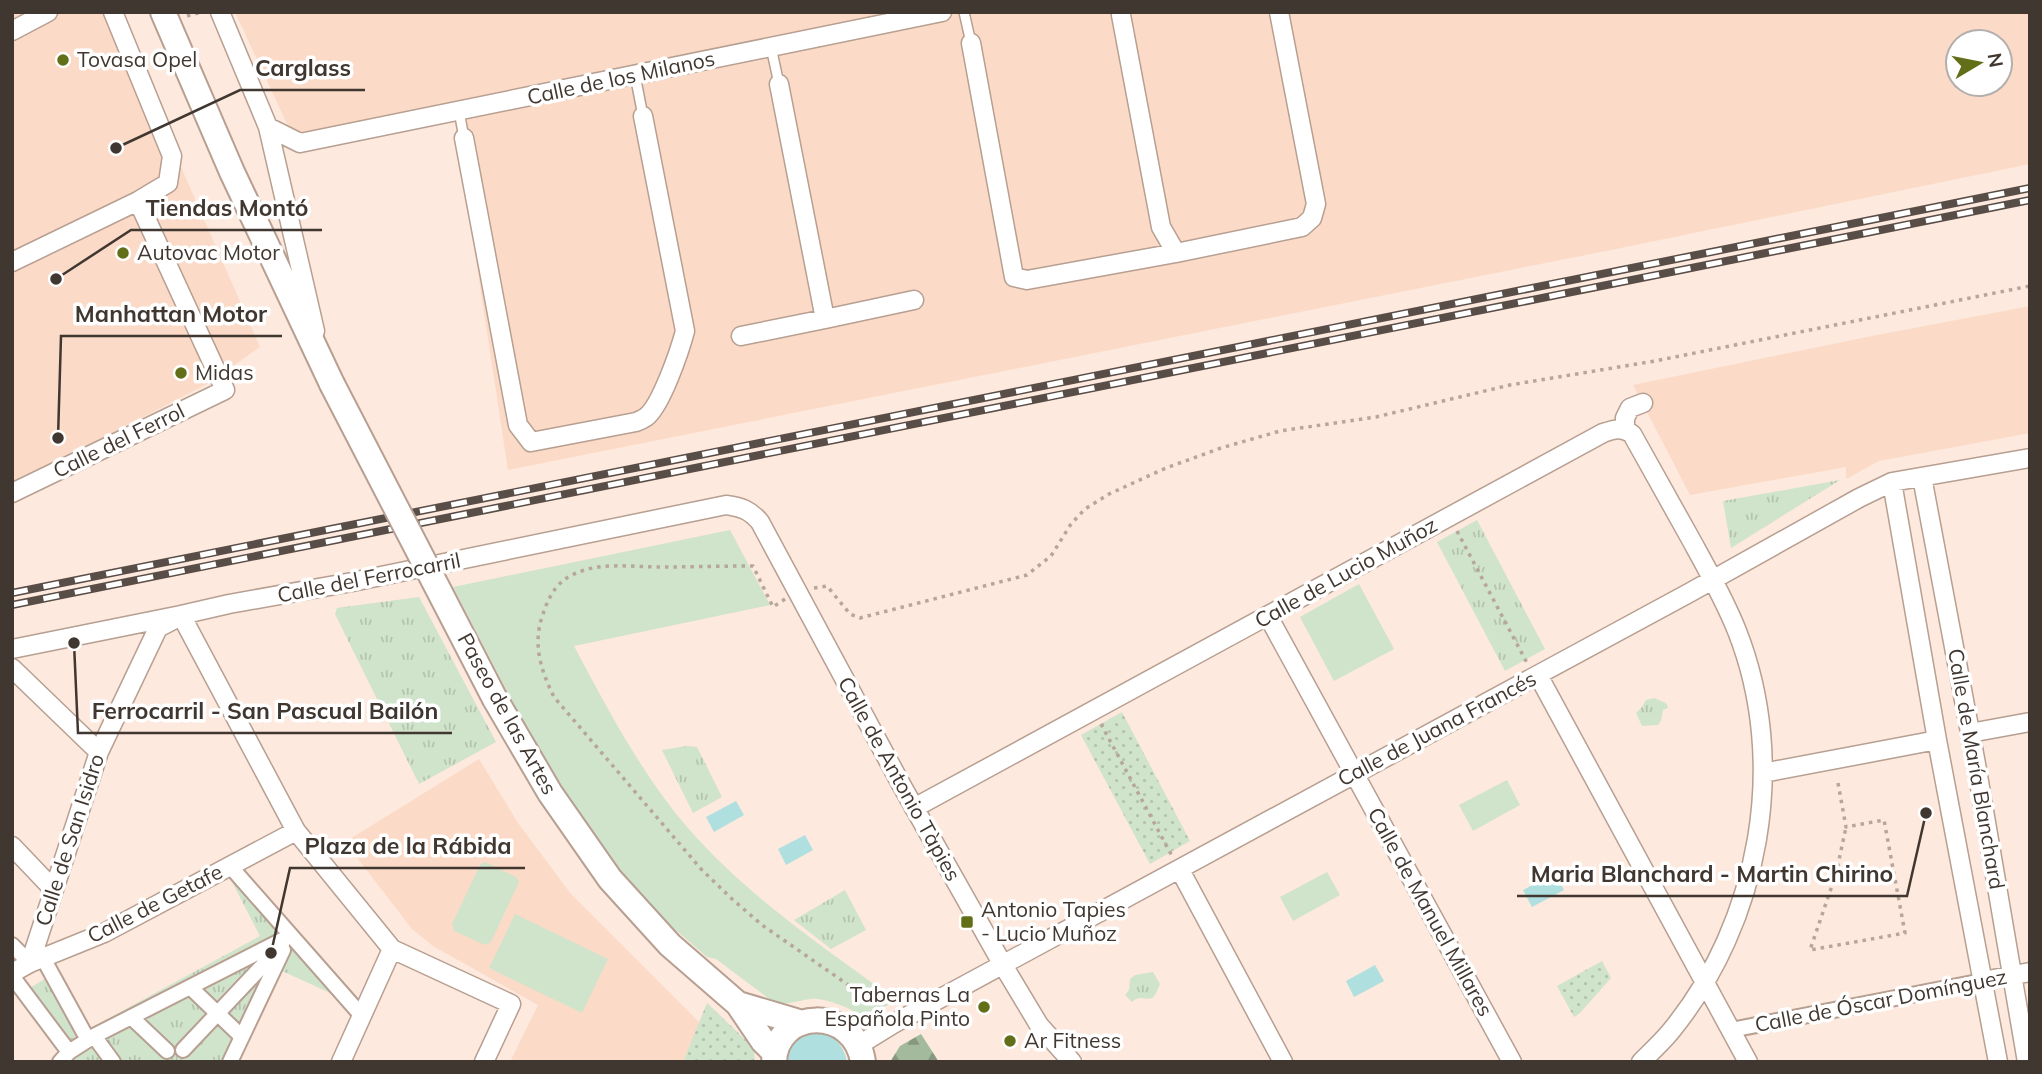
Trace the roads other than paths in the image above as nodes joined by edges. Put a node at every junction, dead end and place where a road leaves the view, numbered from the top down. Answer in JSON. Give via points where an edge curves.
{"nodes":[{"id":1,"x":48,"y":12,"type":"edge"},
{"id":2,"x":113,"y":12,"type":"edge"},
{"id":3,"x":163,"y":12,"type":"edge"},
{"id":4,"x":220,"y":12,"type":"edge"},
{"id":5,"x":942,"y":12,"type":"edge"},
{"id":6,"x":964,"y":12,"type":"edge"},
{"id":7,"x":1279,"y":12,"type":"edge"},
{"id":8,"x":1121,"y":13,"type":"edge"},
{"id":9,"x":12,"y":31,"type":"edge"},
{"id":10,"x":971,"y":43,"type":"joint"},
{"id":11,"x":771,"y":47,"type":"junction"},
{"id":12,"x":635,"y":75,"type":"junction"},
{"id":13,"x":779,"y":85,"type":"joint"},
{"id":14,"x":459,"y":111,"type":"junction"},
{"id":15,"x":643,"y":116,"type":"joint"},
{"id":16,"x":268,"y":127,"type":"junction"},
{"id":17,"x":464,"y":138,"type":"joint"},
{"id":18,"x":138,"y":201,"type":"junction"},
{"id":19,"x":1176,"y":253,"type":"junction"},
{"id":20,"x":12,"y":262,"type":"edge"},
{"id":21,"x":914,"y":300,"type":"dead end"},
{"id":22,"x":825,"y":319,"type":"junction"},
{"id":23,"x":741,"y":336,"type":"dead end"},
{"id":24,"x":327,"y":374,"type":"junction"},
{"id":25,"x":1643,"y":402,"type":"dead end"},
{"id":26,"x":1625,"y":429,"type":"junction"},
{"id":27,"x":2030,"y":458,"type":"edge"},
{"id":28,"x":1922,"y":477,"type":"junction"},
{"id":29,"x":1892,"y":482,"type":"junction"},
{"id":30,"x":12,"y":493,"type":"edge"},
{"id":31,"x":726,"y":505,"type":"joint"},
{"id":32,"x":1713,"y":580,"type":"junction"},
{"id":33,"x":181,"y":615,"type":"junction"},
{"id":34,"x":1268,"y":616,"type":"junction"},
{"id":35,"x":12,"y":649,"type":"edge"},
{"id":36,"x":12,"y":668,"type":"edge"},
{"id":37,"x":1536,"y":676,"type":"junction"},
{"id":38,"x":2030,"y":722,"type":"edge"},
{"id":39,"x":1970,"y":733,"type":"junction"},
{"id":40,"x":1937,"y":740,"type":"junction"},
{"id":41,"x":99,"y":751,"type":"junction"},
{"id":42,"x":1354,"y":773,"type":"junction"},
{"id":43,"x":1763,"y":773,"type":"junction"},
{"id":44,"x":914,"y":808,"type":"junction"},
{"id":45,"x":296,"y":831,"type":"junction"},
{"id":46,"x":12,"y":846,"type":"edge"},
{"id":47,"x":230,"y":866,"type":"junction"},
{"id":48,"x":1180,"y":870,"type":"junction"},
{"id":49,"x":53,"y":888,"type":"junction"},
{"id":50,"x":290,"y":936,"type":"junction"},
{"id":51,"x":12,"y":945,"type":"edge"},
{"id":52,"x":392,"y":949,"type":"junction"},
{"id":53,"x":37,"y":960,"type":"junction"},
{"id":54,"x":1003,"y":965,"type":"junction"},
{"id":55,"x":12,"y":974,"type":"edge"},
{"id":56,"x":2021,"y":974,"type":"edge"},
{"id":57,"x":1983,"y":981,"type":"junction"},
{"id":58,"x":1705,"y":982,"type":"junction"},
{"id":59,"x":190,"y":987,"type":"junction"},
{"id":60,"x":738,"y":1004,"type":"junction"},
{"id":61,"x":217,"y":1014,"type":"junction"},
{"id":62,"x":362,"y":1016,"type":"junction"},
{"id":63,"x":131,"y":1017,"type":"junction"},
{"id":64,"x":802,"y":1023,"type":"junction"},
{"id":65,"x":1731,"y":1030,"type":"junction"},
{"id":66,"x":242,"y":1037,"type":"junction"},
{"id":67,"x":91,"y":1038,"type":"junction"},
{"id":68,"x":861,"y":1053,"type":"edge"},
{"id":69,"x":166,"y":1056,"type":"edge"},
{"id":70,"x":184,"y":1056,"type":"edge"},
{"id":71,"x":65,"y":1057,"type":"edge"},
{"id":72,"x":775,"y":1057,"type":"edge"},
{"id":73,"x":113,"y":1062,"type":"edge"},
{"id":74,"x":230,"y":1062,"type":"edge"},
{"id":75,"x":341,"y":1062,"type":"edge"},
{"id":76,"x":484,"y":1062,"type":"edge"},
{"id":77,"x":1072,"y":1062,"type":"edge"},
{"id":78,"x":1283,"y":1062,"type":"edge"},
{"id":79,"x":1512,"y":1062,"type":"edge"},
{"id":80,"x":1641,"y":1062,"type":"edge"},
{"id":81,"x":1748,"y":1062,"type":"edge"},
{"id":82,"x":1998,"y":1062,"type":"edge"},
{"id":83,"x":2027,"y":1062,"type":"edge"}],
"edges":[{"from":1,"to":9,"type":"street"},
{"from":2,"to":18,"type":"street","via":[[172,156],[168,183]]},
{"from":3,"to":24,"type":"main road","name":"Paseo de las Artes"},
{"from":4,"to":16,"type":"street"},
{"from":5,"to":11,"type":"street","name":"Calle de los Milanos"},
{"from":6,"to":10,"type":"lane"},
{"from":7,"to":19,"type":"street","via":[[1316,204],[1312,218],[1302,227]]},
{"from":8,"to":19,"type":"street","via":[[1161,227]]},
{"from":10,"to":19,"type":"street","via":[[1014,277],[1027,280]]},
{"from":11,"to":12,"type":"street","name":"Calle de los Milanos"},
{"from":11,"to":13,"type":"lane"},
{"from":12,"to":14,"type":"street","name":"Calle de los Milanos"},
{"from":12,"to":15,"type":"lane"},
{"from":13,"to":22,"type":"street"},
{"from":14,"to":16,"type":"street","name":"Calle de los Milanos","via":[[300,143]]},
{"from":14,"to":17,"type":"lane"},
{"from":15,"to":17,"type":"street","via":[[685,331],[680,350],[648,416],[531,442],[518,425]]},
{"from":16,"to":24,"type":"street"},
{"from":18,"to":20,"type":"street"},
{"from":18,"to":30,"type":"street","name":"Calle del Ferrol","via":[[225,390]]},
{"from":21,"to":22,"type":"street"},
{"from":22,"to":23,"type":"street"},
{"from":24,"to":60,"type":"main road","name":"Paseo de las Artes","bridge":true,"via":[[495,699],[550,793],[610,879],[670,945]]},
{"from":25,"to":26,"type":"street","via":[[1630,408]]},
{"from":26,"to":32,"type":"street","via":[[1632,434]]},
{"from":26,"to":34,"type":"street","name":"Calle de Lucio Muñoz","via":[[1603,433]]},
{"from":27,"to":28,"type":"street","name":"Calle de Juana Francés"},
{"from":28,"to":29,"type":"street","name":"Calle de Juana Francés"},
{"from":28,"to":39,"type":"street","name":"Calle de María Blanchard"},
{"from":29,"to":32,"type":"street","name":"Calle de Juana Francés"},
{"from":29,"to":40,"type":"street","name":"Calle de María Blanchard"},
{"from":31,"to":33,"type":"street","name":"Calle del Ferrocarril"},
{"from":31,"to":44,"type":"street","name":"Calle de Antonio Tàpies","via":[[751,512],[760,522]]},
{"from":32,"to":37,"type":"street","name":"Calle de Juana Francés"},
{"from":32,"to":43,"type":"street","via":[[1737,632],[1754,686]]},
{"from":33,"to":35,"type":"street","name":"Calle del Ferrocarril"},
{"from":33,"to":41,"type":"street","name":"Calle de San Isidro","via":[[158,628]]},
{"from":33,"to":45,"type":"street"},
{"from":34,"to":42,"type":"street","name":"Calle de Manuel Millares"},
{"from":34,"to":44,"type":"street","name":"Calle de Lucio Muñoz"},
{"from":36,"to":41,"type":"street"},
{"from":37,"to":42,"type":"street","name":"Calle de Juana Francés"},
{"from":37,"to":58,"type":"street"},
{"from":38,"to":39,"type":"street"},
{"from":39,"to":56,"type":"street","name":"Calle de María Blanchard"},
{"from":40,"to":43,"type":"street"},
{"from":40,"to":57,"type":"street","name":"Calle de María Blanchard"},
{"from":41,"to":49,"type":"street","name":"Calle de San Isidro"},
{"from":42,"to":48,"type":"street","name":"Calle de Juana Francés"},
{"from":42,"to":79,"type":"street","name":"Calle de Manuel Millares"},
{"from":43,"to":58,"type":"street","via":[[1759,834],[1747,885],[1728,939]]},
{"from":44,"to":54,"type":"street","name":"Calle de Antonio Tàpies"},
{"from":45,"to":47,"type":"street","name":"Calle de Getafe"},
{"from":45,"to":52,"type":"street"},
{"from":46,"to":49,"type":"street"},
{"from":47,"to":50,"type":"street"},
{"from":47,"to":53,"type":"street","name":"Calle de Getafe","via":[[104,933]]},
{"from":48,"to":54,"type":"street","name":"Calle de Juana Francés"},
{"from":48,"to":78,"type":"street"},
{"from":49,"to":53,"type":"street","name":"Calle de San Isidro"},
{"from":50,"to":59,"type":"street"},
{"from":50,"to":61,"type":"street"},
{"from":50,"to":62,"type":"street"},
{"from":50,"to":66,"type":"street"},
{"from":51,"to":53,"type":"street"},
{"from":52,"to":62,"type":"street"},
{"from":52,"to":76,"type":"street","via":[[511,1004]]},
{"from":53,"to":55,"type":"street","name":"Calle de Getafe"},
{"from":53,"to":67,"type":"street"},
{"from":54,"to":68,"type":"street","name":"Calle de Juana Francés","via":[[893,1024]]},
{"from":54,"to":77,"type":"street","name":"Calle de Antonio Tàpies","via":[[1038,1025]]},
{"from":55,"to":71,"type":"street"},
{"from":56,"to":57,"type":"street","name":"Calle de Óscar Domínguez"},
{"from":56,"to":83,"type":"street","name":"Calle de María Blanchard"},
{"from":57,"to":65,"type":"street","name":"Calle de Óscar Domínguez"},
{"from":57,"to":82,"type":"street","name":"Calle de María Blanchard"},
{"from":58,"to":65,"type":"street"},
{"from":58,"to":80,"type":"street","via":[[1671,1032]]},
{"from":59,"to":61,"type":"street"},
{"from":59,"to":63,"type":"street"},
{"from":60,"to":64,"type":"main road","name":"Paseo de las Artes"},
{"from":60,"to":72,"type":"main road","name":"Paseo de las Artes"},
{"from":61,"to":66,"type":"street"},
{"from":61,"to":70,"type":"street"},
{"from":62,"to":75,"type":"street"},
{"from":63,"to":67,"type":"street"},
{"from":63,"to":69,"type":"street"},
{"from":64,"to":68,"type":"main road","name":"Paseo de las Artes","via":[[824,1020],[838,1024],[850,1033]]},
{"from":64,"to":72,"type":"main road","via":[[779,1041]]},
{"from":65,"to":81,"type":"street"},
{"from":66,"to":74,"type":"street"},
{"from":67,"to":71,"type":"street"},
{"from":67,"to":73,"type":"street"},
{"from":69,"to":70,"type":"street","via":[[173,1047]]}]}
